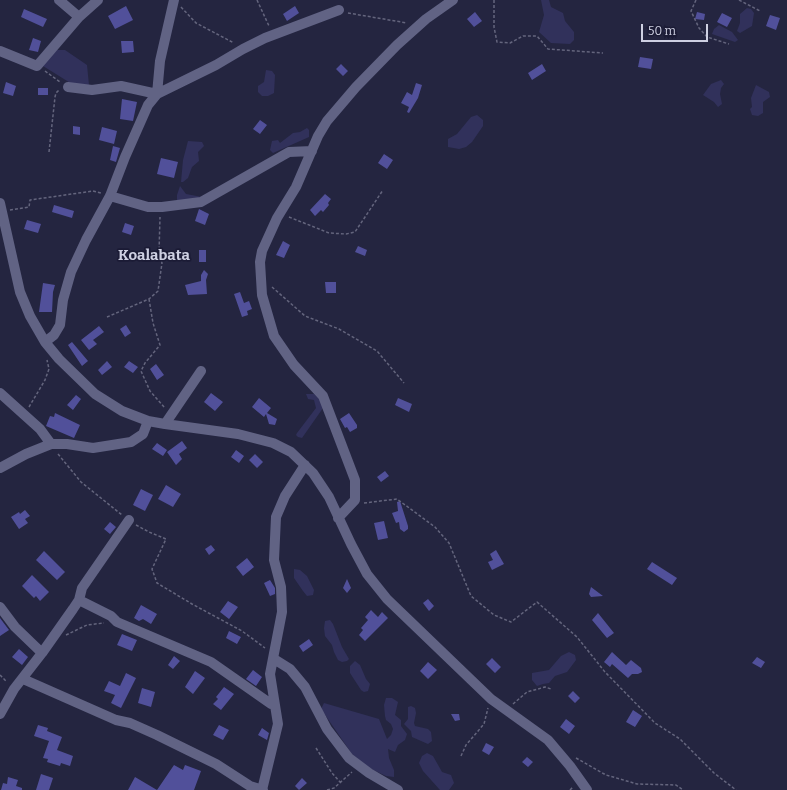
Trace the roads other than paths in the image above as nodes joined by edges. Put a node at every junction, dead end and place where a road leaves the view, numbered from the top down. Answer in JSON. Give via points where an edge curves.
{"nodes":[{"id":1,"x":59,"y":0,"type":"edge"},
{"id":2,"x":98,"y":0,"type":"edge"},
{"id":3,"x":453,"y":0,"type":"edge"},
{"id":4,"x":177,"y":3,"type":"edge"},
{"id":5,"x":339,"y":10,"type":"road end"},
{"id":6,"x":80,"y":17,"type":"junction"},
{"id":7,"x":0,"y":51,"type":"edge"},
{"id":8,"x":68,"y":87,"type":"road end"},
{"id":9,"x":157,"y":94,"type":"junction"},
{"id":10,"x":312,"y":151,"type":"junction"},
{"id":11,"x":110,"y":196,"type":"junction"},
{"id":12,"x":1,"y":207,"type":"edge"},
{"id":13,"x":45,"y":342,"type":"junction"},
{"id":14,"x":201,"y":371,"type":"dead end"},
{"id":15,"x":0,"y":393,"type":"edge"},
{"id":16,"x":148,"y":420,"type":"junction"},
{"id":17,"x":164,"y":424,"type":"junction"},
{"id":18,"x":51,"y":444,"type":"junction"},
{"id":19,"x":305,"y":465,"type":"junction"},
{"id":20,"x":0,"y":468,"type":"edge"},
{"id":21,"x":338,"y":518,"type":"junction"},
{"id":22,"x":129,"y":520,"type":"road end"},
{"id":23,"x":79,"y":600,"type":"junction"},
{"id":24,"x":0,"y":608,"type":"edge"},
{"id":25,"x":42,"y":654,"type":"junction"},
{"id":26,"x":274,"y":659,"type":"junction"},
{"id":27,"x":23,"y":679,"type":"junction"},
{"id":28,"x":274,"y":703,"type":"junction"},
{"id":29,"x":0,"y":714,"type":"edge"},
{"id":30,"x":262,"y":790,"type":"edge"},
{"id":31,"x":398,"y":790,"type":"edge"},
{"id":32,"x":587,"y":790,"type":"edge"}],
"edges":[{"from":1,"to":6,"type":"street"},
{"from":2,"to":6,"type":"street"},
{"from":3,"to":10,"type":"street","via":[[415,28],[338,107],[327,121]]},
{"from":4,"to":9,"type":"street","via":[[160,61]]},
{"from":5,"to":9,"type":"street","via":[[273,35]]},
{"from":6,"to":7,"type":"street","via":[[37,66]]},
{"from":8,"to":9,"type":"street","via":[[92,90],[121,86]]},
{"from":9,"to":11,"type":"street","via":[[148,105]]},
{"from":10,"to":11,"type":"street","via":[[289,152],[201,202],[148,207]]},
{"from":10,"to":21,"type":"street","via":[[262,251],[261,282],[274,336],[294,365],[323,396],[355,480],[355,500]]},
{"from":11,"to":13,"type":"street","via":[[71,272],[63,300],[60,325],[54,335]]},
{"from":12,"to":13,"type":"street","via":[[20,292]]},
{"from":13,"to":16,"type":"street","via":[[95,394],[122,411]]},
{"from":14,"to":17,"type":"street"},
{"from":15,"to":18,"type":"street","via":[[40,429]]},
{"from":16,"to":17,"type":"street"},
{"from":16,"to":18,"type":"street","via":[[143,434],[131,442],[93,448]]},
{"from":17,"to":19,"type":"street","via":[[238,434],[273,443],[291,452]]},
{"from":18,"to":20,"type":"street"},
{"from":19,"to":21,"type":"street","via":[[328,497]]},
{"from":19,"to":26,"type":"street","via":[[285,496],[276,518],[274,560],[282,587],[282,612]]},
{"from":21,"to":32,"type":"street","via":[[368,574],[387,599],[491,699],[548,740]]},
{"from":22,"to":23,"type":"street","via":[[82,588]]},
{"from":23,"to":25,"type":"street"},
{"from":23,"to":28,"type":"street","via":[[111,616],[117,622],[211,662],[270,704]]},
{"from":24,"to":25,"type":"street"},
{"from":25,"to":27,"type":"street"},
{"from":26,"to":28,"type":"street","via":[[270,674]]},
{"from":26,"to":31,"type":"street","via":[[290,669],[305,687],[327,729],[349,758]]},
{"from":27,"to":29,"type":"street","via":[[14,689]]},
{"from":27,"to":30,"type":"street","via":[[116,720],[157,734],[216,764],[250,786]]},
{"from":28,"to":30,"type":"street","via":[[278,724]]}]}
